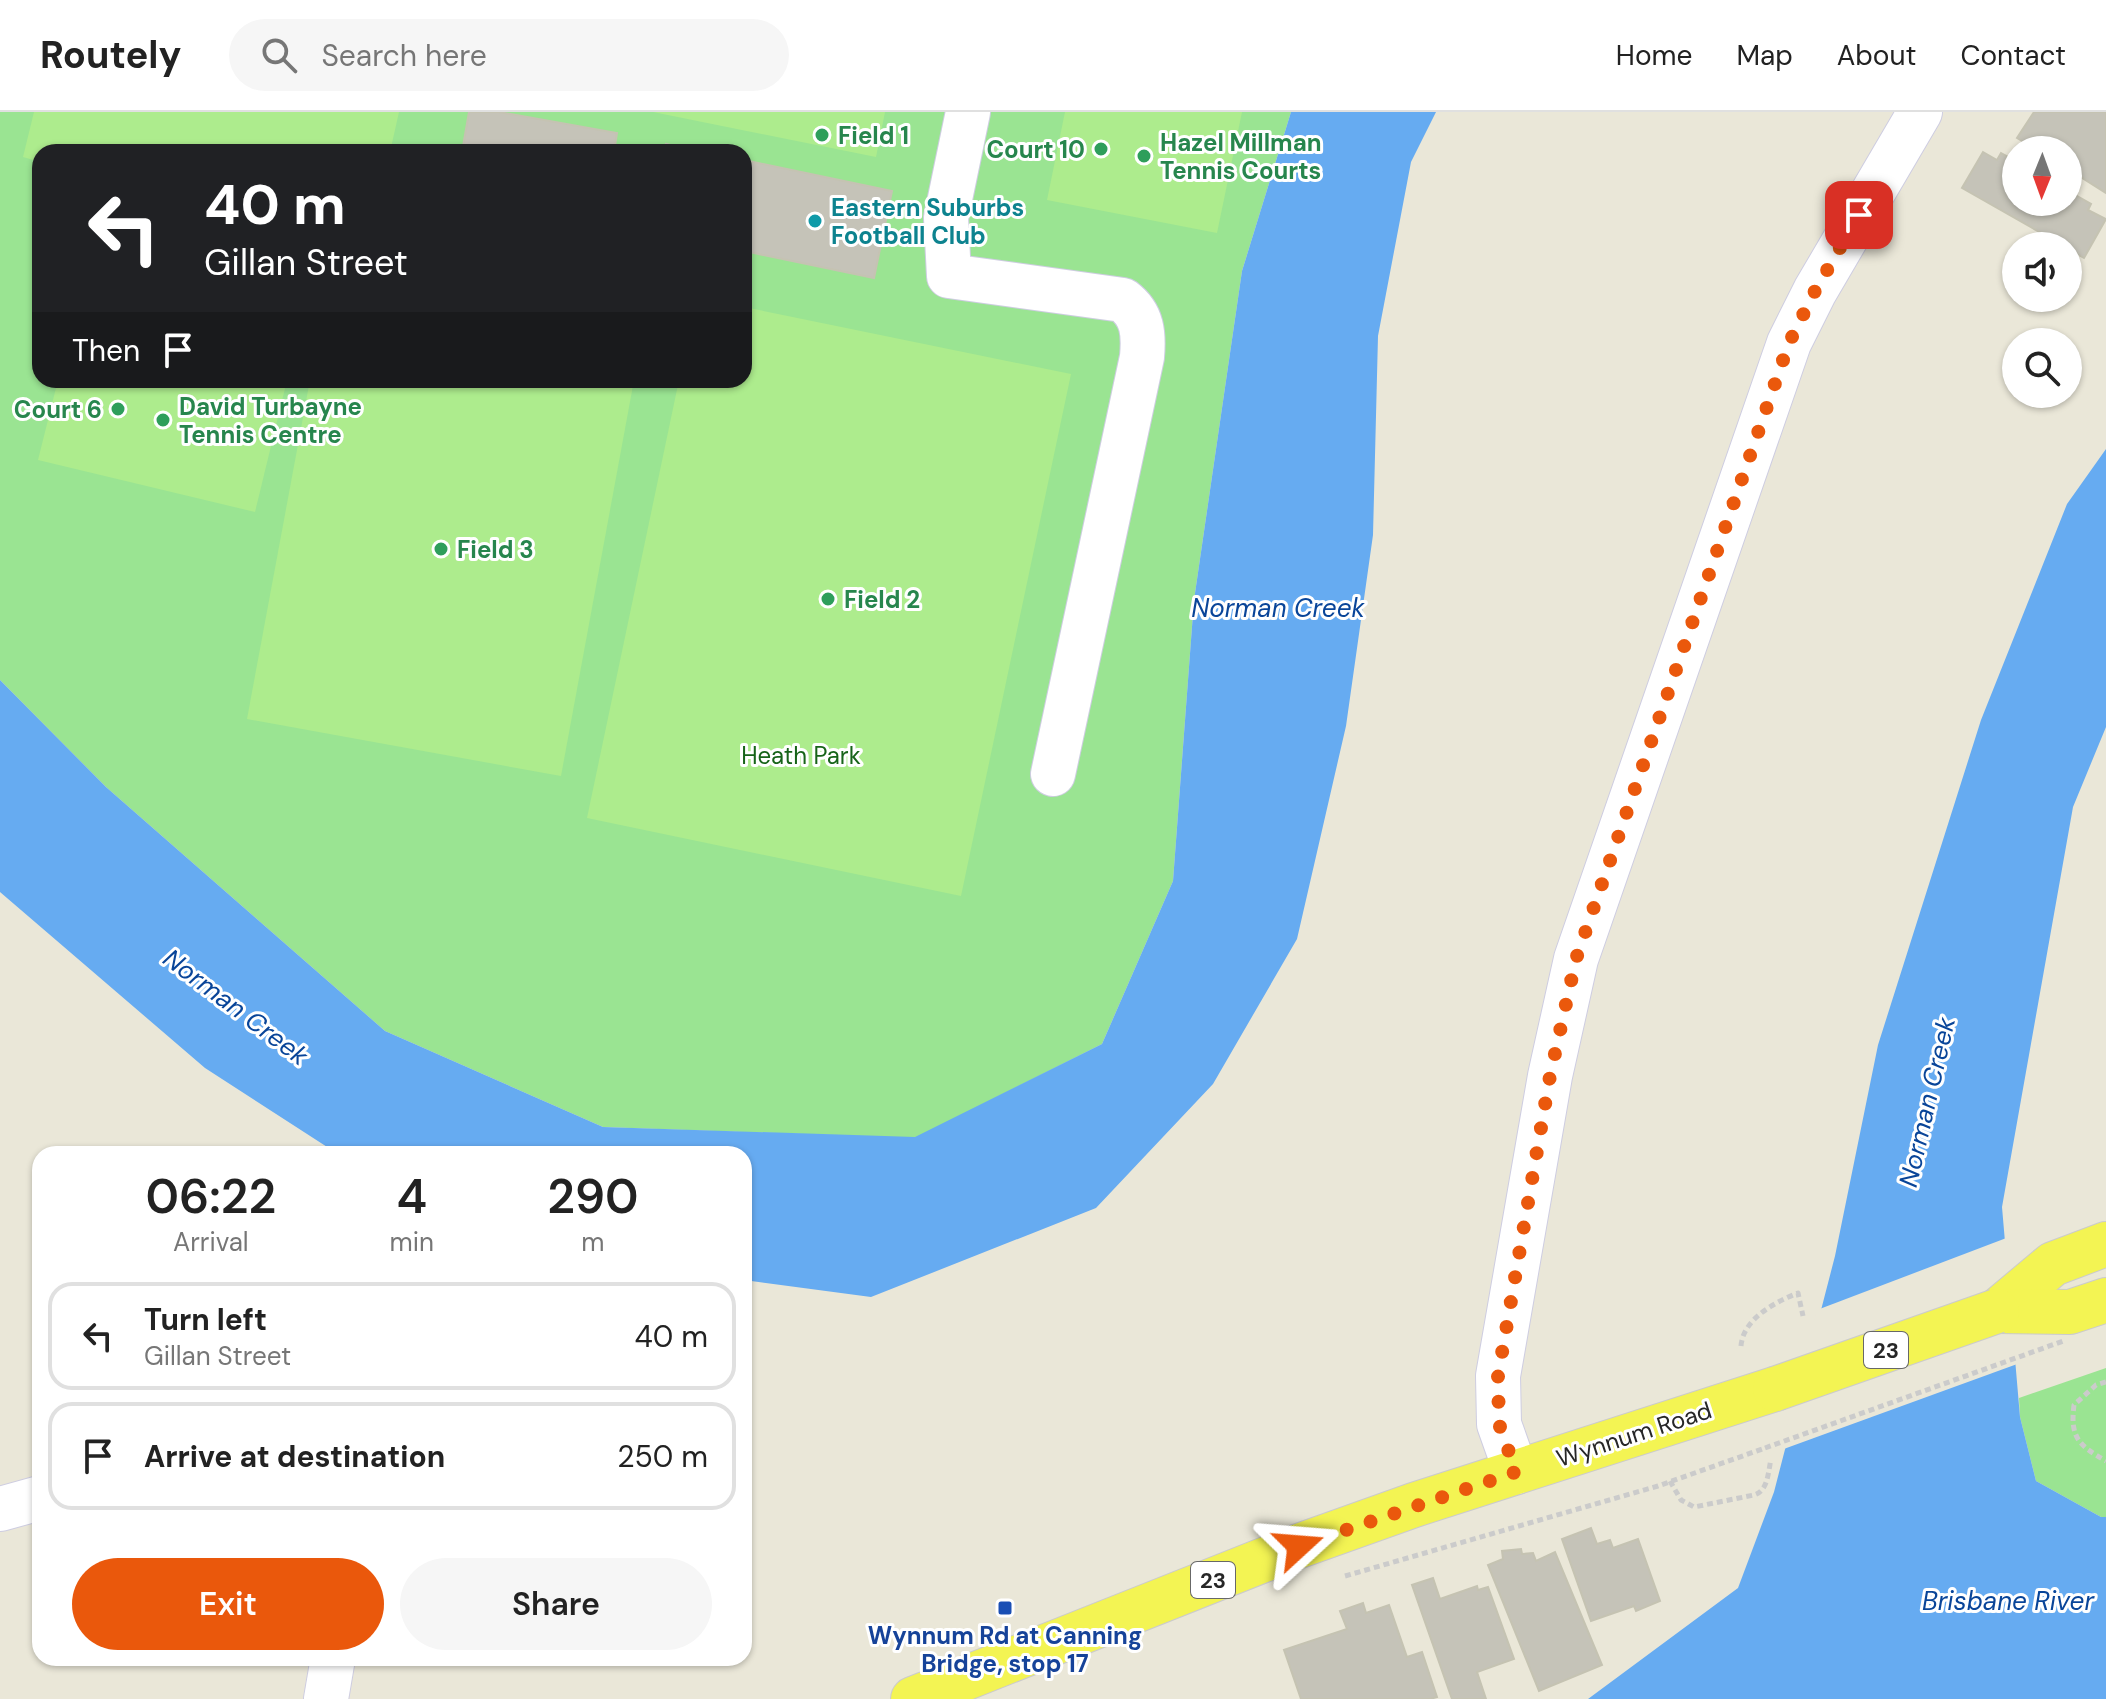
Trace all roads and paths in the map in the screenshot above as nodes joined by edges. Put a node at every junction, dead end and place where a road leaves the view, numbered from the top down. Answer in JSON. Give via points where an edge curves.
{"nodes":[{"id":1,"x":968,"y":112,"type":"edge"},
{"id":2,"x":1920,"y":112,"type":"edge"},
{"id":3,"x":1053,"y":774,"type":"dead end"},
{"id":4,"x":2093,"y":1249,"type":"edge"},
{"id":5,"x":1997,"y":1311,"type":"junction"},
{"id":6,"x":1803,"y":1316,"type":"dead end"},
{"id":7,"x":2081,"y":1317,"type":"edge"},
{"id":8,"x":1741,"y":1346,"type":"dead end"},
{"id":9,"x":2106,"y":1382,"type":"edge"},
{"id":10,"x":1771,"y":1459,"type":"dead end"},
{"id":11,"x":2106,"y":1461,"type":"edge"},
{"id":12,"x":1516,"y":1472,"type":"junction"},
{"id":13,"x":1670,"y":1481,"type":"junction"},
{"id":14,"x":32,"y":1500,"type":"edge"},
{"id":15,"x":0,"y":1509,"type":"edge"},
{"id":16,"x":1337,"y":1578,"type":"dead end"},
{"id":17,"x":332,"y":1666,"type":"edge"},
{"id":18,"x":326,"y":1699,"type":"edge"},
{"id":19,"x":913,"y":1699,"type":"edge"}],
"edges":[{"from":1,"to":3,"type":"street","via":[[946,218],[949,276],[1123,300],[1133,308],[1144,334]]},
{"from":2,"to":12,"type":"street","via":[[1793,333],[1583,934],[1550,1076],[1498,1376],[1499,1424]]},
{"from":4,"to":5,"type":"main road","number":"23","via":[[2053,1264]]},
{"from":5,"to":7,"type":"main road","number":"23"},
{"from":5,"to":12,"type":"main road","name":"Wynnum Road","number":"23","bridge":true},
{"from":6,"to":8,"type":"path","via":[[1798,1293],[1778,1301],[1750,1323]]},
{"from":7,"to":13,"type":"path","bridge":true,"via":[[1765,1448]]},
{"from":9,"to":11,"type":"path","via":[[2074,1405],[2071,1426],[2081,1444]]},
{"from":10,"to":13,"type":"path","via":[[1764,1488],[1754,1495],[1694,1507],[1681,1500]]},
{"from":12,"to":19,"type":"main road","name":"Wynnum Road","number":"23","via":[[1299,1546]]},
{"from":13,"to":16,"type":"path"},
{"from":14,"to":15,"type":"street"},
{"from":17,"to":18,"type":"street"}]}
